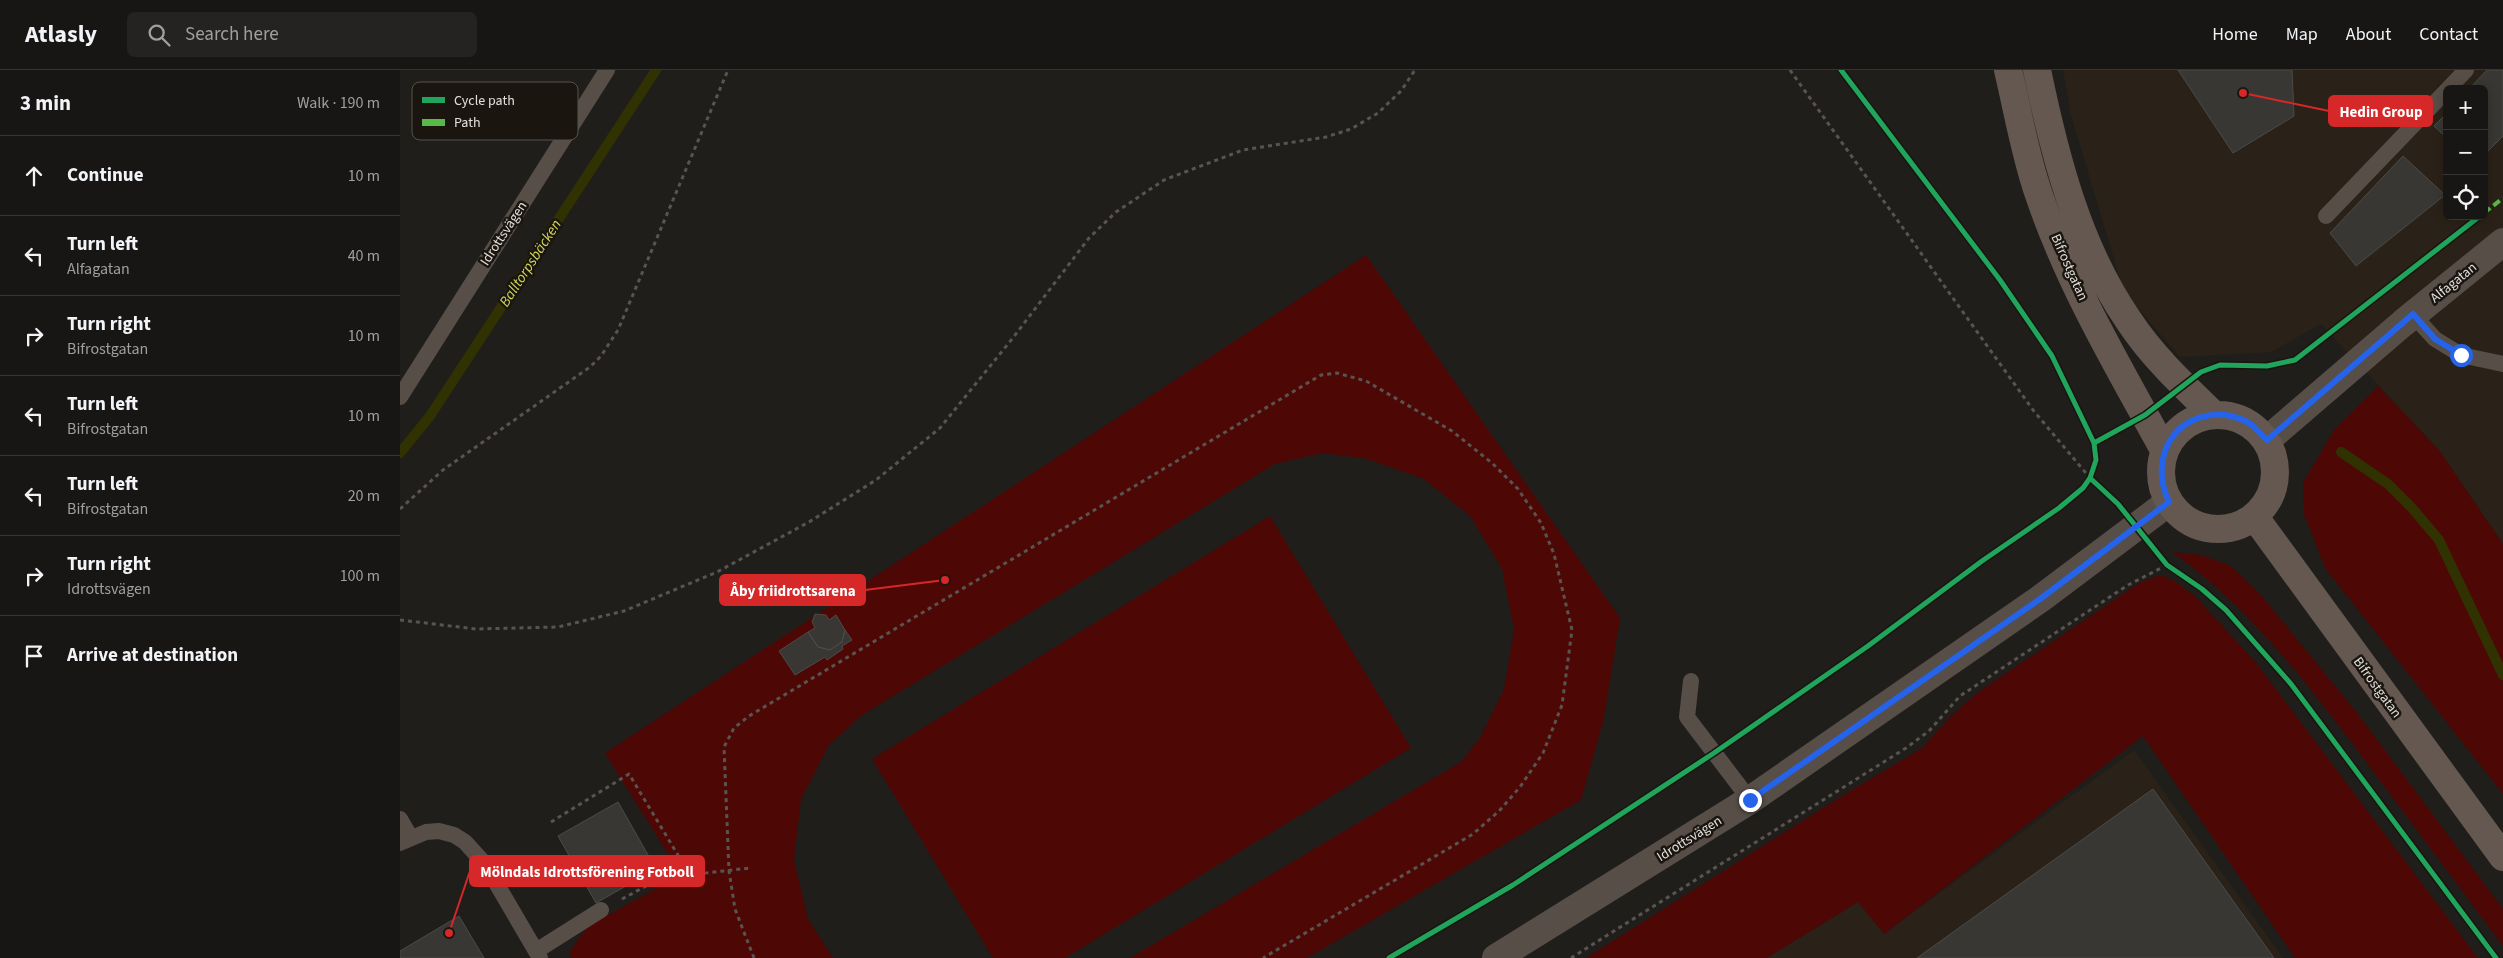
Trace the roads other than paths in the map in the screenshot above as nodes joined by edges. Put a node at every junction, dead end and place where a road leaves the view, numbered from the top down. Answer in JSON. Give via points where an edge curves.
{"nodes":[{"id":1,"x":607,"y":70,"type":"edge"},
{"id":2,"x":2008,"y":70,"type":"edge"},
{"id":3,"x":2037,"y":70,"type":"edge"},
{"id":4,"x":2466,"y":70,"type":"edge"},
{"id":5,"x":2451,"y":85,"type":"edge"},
{"id":6,"x":2443,"y":93,"type":"edge"},
{"id":7,"x":578,"y":116,"type":"edge"},
{"id":8,"x":563,"y":140,"type":"edge"},
{"id":9,"x":2326,"y":216,"type":"dead end"},
{"id":10,"x":2503,"y":242,"type":"edge"},
{"id":11,"x":2413,"y":314,"type":"junction"},
{"id":12,"x":2503,"y":364,"type":"edge"},
{"id":13,"x":400,"y":397,"type":"edge"},
{"id":14,"x":2213,"y":414,"type":"junction"},
{"id":15,"x":2267,"y":440,"type":"junction"},
{"id":16,"x":2164,"y":450,"type":"junction"},
{"id":17,"x":2169,"y":502,"type":"junction"},
{"id":18,"x":2254,"y":516,"type":"junction"},
{"id":19,"x":1691,"y":681,"type":"dead end"},
{"id":20,"x":1750,"y":800,"type":"junction"},
{"id":21,"x":400,"y":819,"type":"edge"},
{"id":22,"x":406,"y":840,"type":"edge"},
{"id":23,"x":2503,"y":857,"type":"edge"},
{"id":24,"x":600,"y":910,"type":"road end"},
{"id":25,"x":538,"y":954,"type":"edge"},
{"id":26,"x":1496,"y":958,"type":"edge"}],
"edges":[{"from":1,"to":7,"type":"lane","name":"Idrottsvägen"},
{"from":2,"to":16,"type":"main road","name":"Bifrostgatan","via":[[2039,196],[2069,270]]},
{"from":3,"to":14,"type":"main road","name":"Bifrostgatan","via":[[2051,136],[2081,228],[2098,268],[2152,352]]},
{"from":4,"to":5,"type":"lane"},
{"from":6,"to":9,"type":"lane"},
{"from":8,"to":13,"type":"lane","name":"Idrottsvägen"},
{"from":10,"to":11,"type":"street","name":"Alfagatan"},
{"from":11,"to":12,"type":"lane","via":[[2435,339],[2461,355]]},
{"from":11,"to":15,"type":"street","name":"Alfagatan"},
{"from":14,"to":15,"type":"main road","via":[[2233,416],[2252,425]]},
{"from":14,"to":16,"type":"main road","via":[[2186,424],[2175,433]]},
{"from":15,"to":18,"type":"main road","via":[[2276,467],[2275,481],[2271,494]]},
{"from":16,"to":17,"type":"main road","via":[[2161,480]]},
{"from":17,"to":18,"type":"main road","via":[[2182,516],[2208,528],[2237,526]]},
{"from":17,"to":20,"type":"street","name":"Idrottsvägen","via":[[2040,599]]},
{"from":18,"to":23,"type":"main road","name":"Bifrostgatan"},
{"from":19,"to":20,"type":"lane","via":[[1687,717]]},
{"from":20,"to":26,"type":"street","name":"Idrottsvägen"},
{"from":21,"to":22,"type":"lane"},
{"from":22,"to":25,"type":"lane","via":[[426,832],[439,832],[454,836],[474,850]]},
{"from":24,"to":25,"type":"lane"}]}
